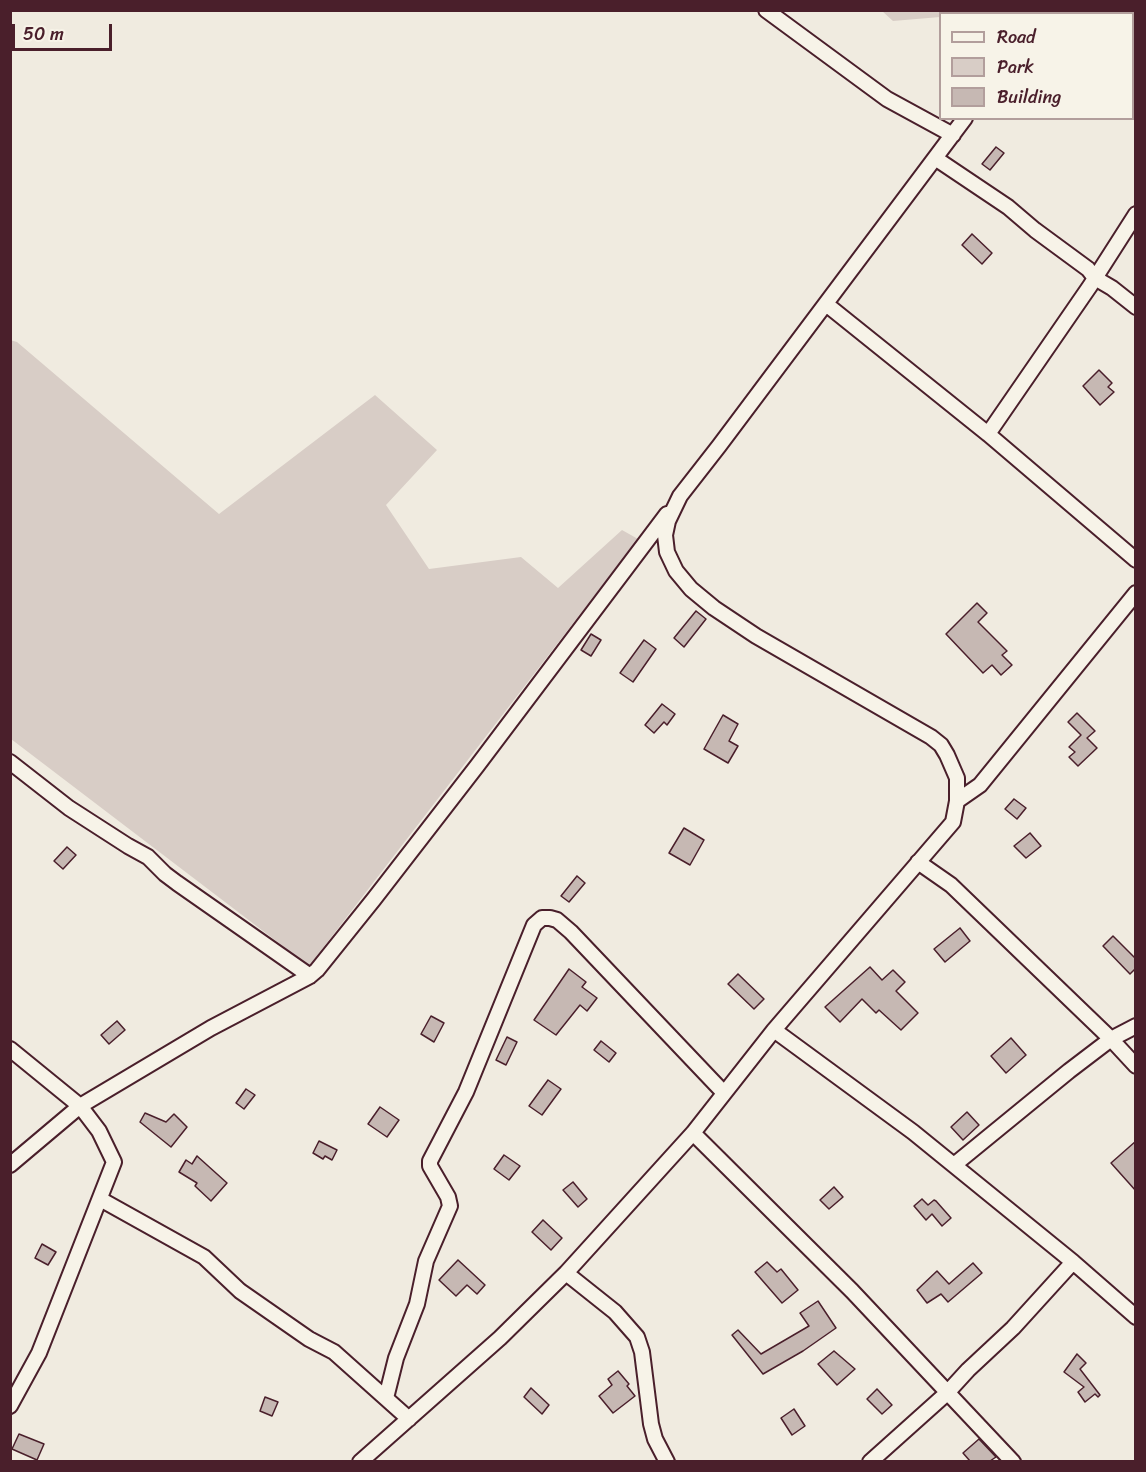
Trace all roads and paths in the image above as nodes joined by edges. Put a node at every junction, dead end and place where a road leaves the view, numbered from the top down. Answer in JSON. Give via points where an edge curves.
{"nodes":[{"id":1,"x":766,"y":10,"type":"edge"},
{"id":2,"x":964,"y":120,"type":"edge"},
{"id":3,"x":953,"y":135,"type":"junction"},
{"id":4,"x":935,"y":158,"type":"junction"},
{"id":5,"x":1136,"y":214,"type":"edge"},
{"id":6,"x":1095,"y":278,"type":"junction"},
{"id":7,"x":826,"y":304,"type":"junction"},
{"id":8,"x":1136,"y":307,"type":"edge"},
{"id":9,"x":988,"y":434,"type":"junction"},
{"id":10,"x":675,"y":503,"type":"junction"},
{"id":11,"x":1136,"y":560,"type":"edge"},
{"id":12,"x":1136,"y":593,"type":"edge"},
{"id":13,"x":10,"y":762,"type":"edge"},
{"id":14,"x":957,"y":801,"type":"junction"},
{"id":15,"x":918,"y":862,"type":"junction"},
{"id":16,"x":310,"y":976,"type":"junction"},
{"id":17,"x":1136,"y":1026,"type":"edge"},
{"id":18,"x":774,"y":1030,"type":"junction"},
{"id":19,"x":1112,"y":1039,"type":"junction"},
{"id":20,"x":10,"y":1050,"type":"edge"},
{"id":21,"x":1136,"y":1066,"type":"edge"},
{"id":22,"x":724,"y":1093,"type":"junction"},
{"id":23,"x":80,"y":1106,"type":"junction"},
{"id":24,"x":693,"y":1133,"type":"junction"},
{"id":25,"x":10,"y":1165,"type":"edge"},
{"id":26,"x":954,"y":1165,"type":"junction"},
{"id":27,"x":100,"y":1198,"type":"junction"},
{"id":28,"x":1073,"y":1262,"type":"junction"},
{"id":29,"x":566,"y":1273,"type":"junction"},
{"id":30,"x":1136,"y":1317,"type":"edge"},
{"id":31,"x":947,"y":1393,"type":"junction"},
{"id":32,"x":386,"y":1398,"type":"junction"},
{"id":33,"x":11,"y":1404,"type":"edge"},
{"id":34,"x":409,"y":1419,"type":"junction"},
{"id":35,"x":360,"y":1461,"type":"edge"},
{"id":36,"x":667,"y":1461,"type":"edge"},
{"id":37,"x":870,"y":1461,"type":"edge"},
{"id":38,"x":1013,"y":1461,"type":"edge"}],
"edges":[{"from":1,"to":3,"type":"street","via":[[887,99]]},
{"from":2,"to":3,"type":"street"},
{"from":3,"to":4,"type":"street"},
{"from":4,"to":6,"type":"street","via":[[1008,207],[1088,268]]},
{"from":4,"to":7,"type":"street"},
{"from":5,"to":6,"type":"street"},
{"from":6,"to":8,"type":"street"},
{"from":6,"to":9,"type":"street"},
{"from":7,"to":9,"type":"street"},
{"from":7,"to":10,"type":"street"},
{"from":9,"to":11,"type":"street"},
{"from":10,"to":14,"type":"street","via":[[665,535],[667,552],[675,570],[691,589],[756,636],[931,736],[953,766]]},
{"from":10,"to":16,"type":"street","via":[[374,899]]},
{"from":12,"to":14,"type":"street","via":[[980,785]]},
{"from":13,"to":16,"type":"street","via":[[69,807],[148,856],[177,883]]},
{"from":14,"to":15,"type":"street","via":[[952,822]]},
{"from":15,"to":18,"type":"street"},
{"from":15,"to":19,"type":"street","via":[[951,885]]},
{"from":16,"to":23,"type":"street"},
{"from":17,"to":19,"type":"street"},
{"from":18,"to":22,"type":"street"},
{"from":18,"to":26,"type":"street"},
{"from":19,"to":21,"type":"street"},
{"from":19,"to":26,"type":"street"},
{"from":20,"to":23,"type":"street"},
{"from":22,"to":24,"type":"street"},
{"from":22,"to":32,"type":"street","via":[[571,932],[550,918],[542,918],[534,925],[466,1092],[430,1161],[450,1206],[426,1261],[417,1304],[396,1358]]},
{"from":23,"to":25,"type":"street"},
{"from":23,"to":27,"type":"street","via":[[99,1131],[114,1162]]},
{"from":24,"to":29,"type":"street"},
{"from":24,"to":31,"type":"street","via":[[852,1291]]},
{"from":26,"to":28,"type":"street"},
{"from":27,"to":32,"type":"street","via":[[204,1257],[240,1291],[334,1352]]},
{"from":27,"to":33,"type":"street","via":[[39,1353]]},
{"from":28,"to":30,"type":"street"},
{"from":28,"to":31,"type":"street"},
{"from":29,"to":34,"type":"street"},
{"from":29,"to":36,"type":"street","via":[[615,1312],[637,1337],[651,1424]]},
{"from":31,"to":37,"type":"street"},
{"from":31,"to":38,"type":"street"},
{"from":32,"to":34,"type":"street"},
{"from":34,"to":35,"type":"street"}]}
